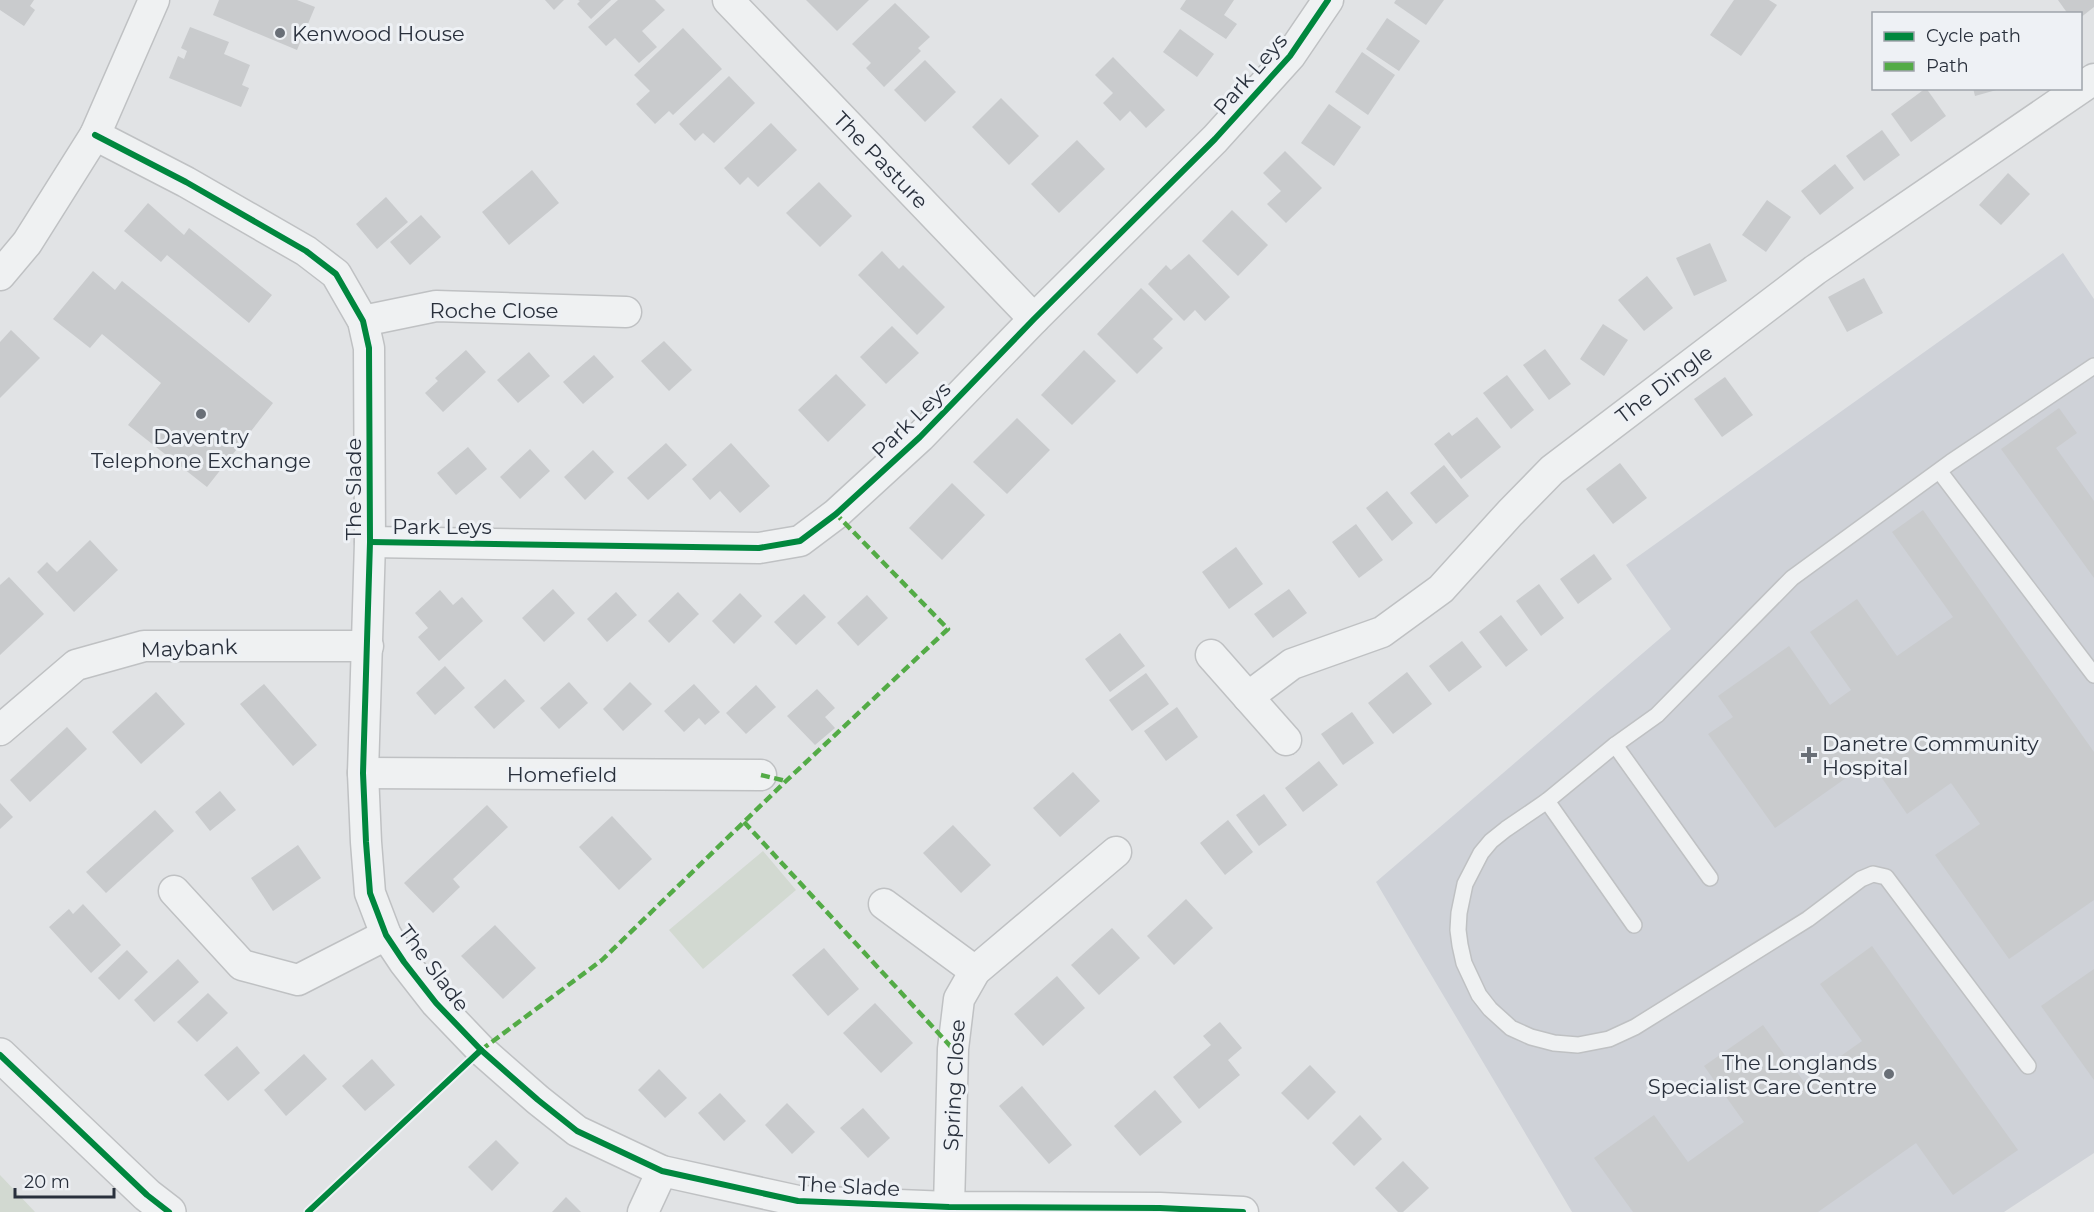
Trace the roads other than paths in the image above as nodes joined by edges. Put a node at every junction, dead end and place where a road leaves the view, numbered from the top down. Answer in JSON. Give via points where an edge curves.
{"nodes":[{"id":1,"x":154,"y":0,"type":"edge"},
{"id":2,"x":728,"y":0,"type":"edge"},
{"id":3,"x":1328,"y":0,"type":"edge"},
{"id":4,"x":2078,"y":90,"type":"edge"},
{"id":5,"x":95,"y":135,"type":"junction"},
{"id":6,"x":0,"y":276,"type":"edge"},
{"id":7,"x":626,"y":312,"type":"dead end"},
{"id":8,"x":1034,"y":319,"type":"junction"},
{"id":9,"x":363,"y":321,"type":"junction"},
{"id":10,"x":2094,"y":366,"type":"edge"},
{"id":11,"x":1940,"y":472,"type":"junction"},
{"id":12,"x":370,"y":542,"type":"junction"},
{"id":13,"x":368,"y":646,"type":"junction"},
{"id":14,"x":1211,"y":655,"type":"dead end"},
{"id":15,"x":2094,"y":675,"type":"edge"},
{"id":16,"x":1248,"y":697,"type":"junction"},
{"id":17,"x":0,"y":730,"type":"edge"},
{"id":18,"x":1286,"y":740,"type":"dead end"},
{"id":19,"x":1615,"y":744,"type":"junction"},
{"id":20,"x":363,"y":773,"type":"junction"},
{"id":21,"x":761,"y":775,"type":"dead end"},
{"id":22,"x":1547,"y":801,"type":"junction"},
{"id":23,"x":1116,"y":852,"type":"dead end"},
{"id":24,"x":1710,"y":878,"type":"dead end"},
{"id":25,"x":174,"y":891,"type":"dead end"},
{"id":26,"x":884,"y":904,"type":"dead end"},
{"id":27,"x":1634,"y":925,"type":"dead end"},
{"id":28,"x":386,"y":936,"type":"junction"},
{"id":29,"x":975,"y":971,"type":"junction"},
{"id":30,"x":0,"y":1054,"type":"edge"},
{"id":31,"x":2028,"y":1066,"type":"dead end"},
{"id":32,"x":662,"y":1171,"type":"junction"},
{"id":33,"x":949,"y":1208,"type":"junction"},
{"id":34,"x":1155,"y":1210,"type":"edge"},
{"id":35,"x":169,"y":1212,"type":"edge"},
{"id":36,"x":643,"y":1212,"type":"edge"},
{"id":37,"x":1242,"y":1212,"type":"edge"}],
"edges":[{"from":1,"to":5,"type":"street"},
{"from":2,"to":8,"type":"street","name":"The Pasture"},
{"from":3,"to":8,"type":"street","name":"Park Leys","via":[[1290,56],[1215,139]]},
{"from":4,"to":16,"type":"street","name":"The Dingle","via":[[1815,270],[1552,470],[1441,590],[1382,632],[1292,664]]},
{"from":5,"to":6,"type":"street","via":[[27,243]]},
{"from":5,"to":9,"type":"street","name":"The Slade","via":[[306,251],[336,274]]},
{"from":7,"to":9,"type":"street","name":"Roche Close","via":[[436,306]]},
{"from":8,"to":12,"type":"street","name":"Park Leys","via":[[920,437],[836,514],[800,540],[759,548]]},
{"from":9,"to":12,"type":"street","name":"The Slade","via":[[369,348]]},
{"from":10,"to":11,"type":"lane"},
{"from":11,"to":15,"type":"lane"},
{"from":11,"to":19,"type":"lane","via":[[1792,578],[1657,716]]},
{"from":12,"to":13,"type":"street","name":"The Slade"},
{"from":13,"to":17,"type":"street","name":"Maybank","via":[[144,646],[76,665]]},
{"from":13,"to":20,"type":"street","name":"The Slade"},
{"from":14,"to":16,"type":"street"},
{"from":16,"to":18,"type":"street"},
{"from":19,"to":22,"type":"lane"},
{"from":19,"to":24,"type":"lane"},
{"from":20,"to":21,"type":"street","name":"Homefield"},
{"from":20,"to":28,"type":"street","name":"The Slade","via":[[370,893]]},
{"from":22,"to":27,"type":"lane"},
{"from":22,"to":31,"type":"lane","via":[[1481,853],[1465,884],[1459,913],[1460,945],[1471,978],[1490,1009],[1511,1028],[1554,1043],[1578,1045],[1609,1039],[1635,1028],[1873,874],[1886,877]]},
{"from":23,"to":29,"type":"street","name":"Spring Close"},
{"from":25,"to":28,"type":"street","via":[[242,965],[298,980]]},
{"from":26,"to":29,"type":"street"},
{"from":28,"to":32,"type":"street","name":"The Slade","via":[[436,1003],[481,1050],[538,1100],[577,1131]]},
{"from":29,"to":33,"type":"street","name":"Spring Close","via":[[959,999],[953,1049]]},
{"from":30,"to":35,"type":"street"},
{"from":32,"to":33,"type":"street","name":"The Slade","via":[[798,1201]]},
{"from":32,"to":36,"type":"street"},
{"from":33,"to":34,"type":"street","name":"The Slade"},
{"from":34,"to":37,"type":"street","name":"The Slade"}]}
